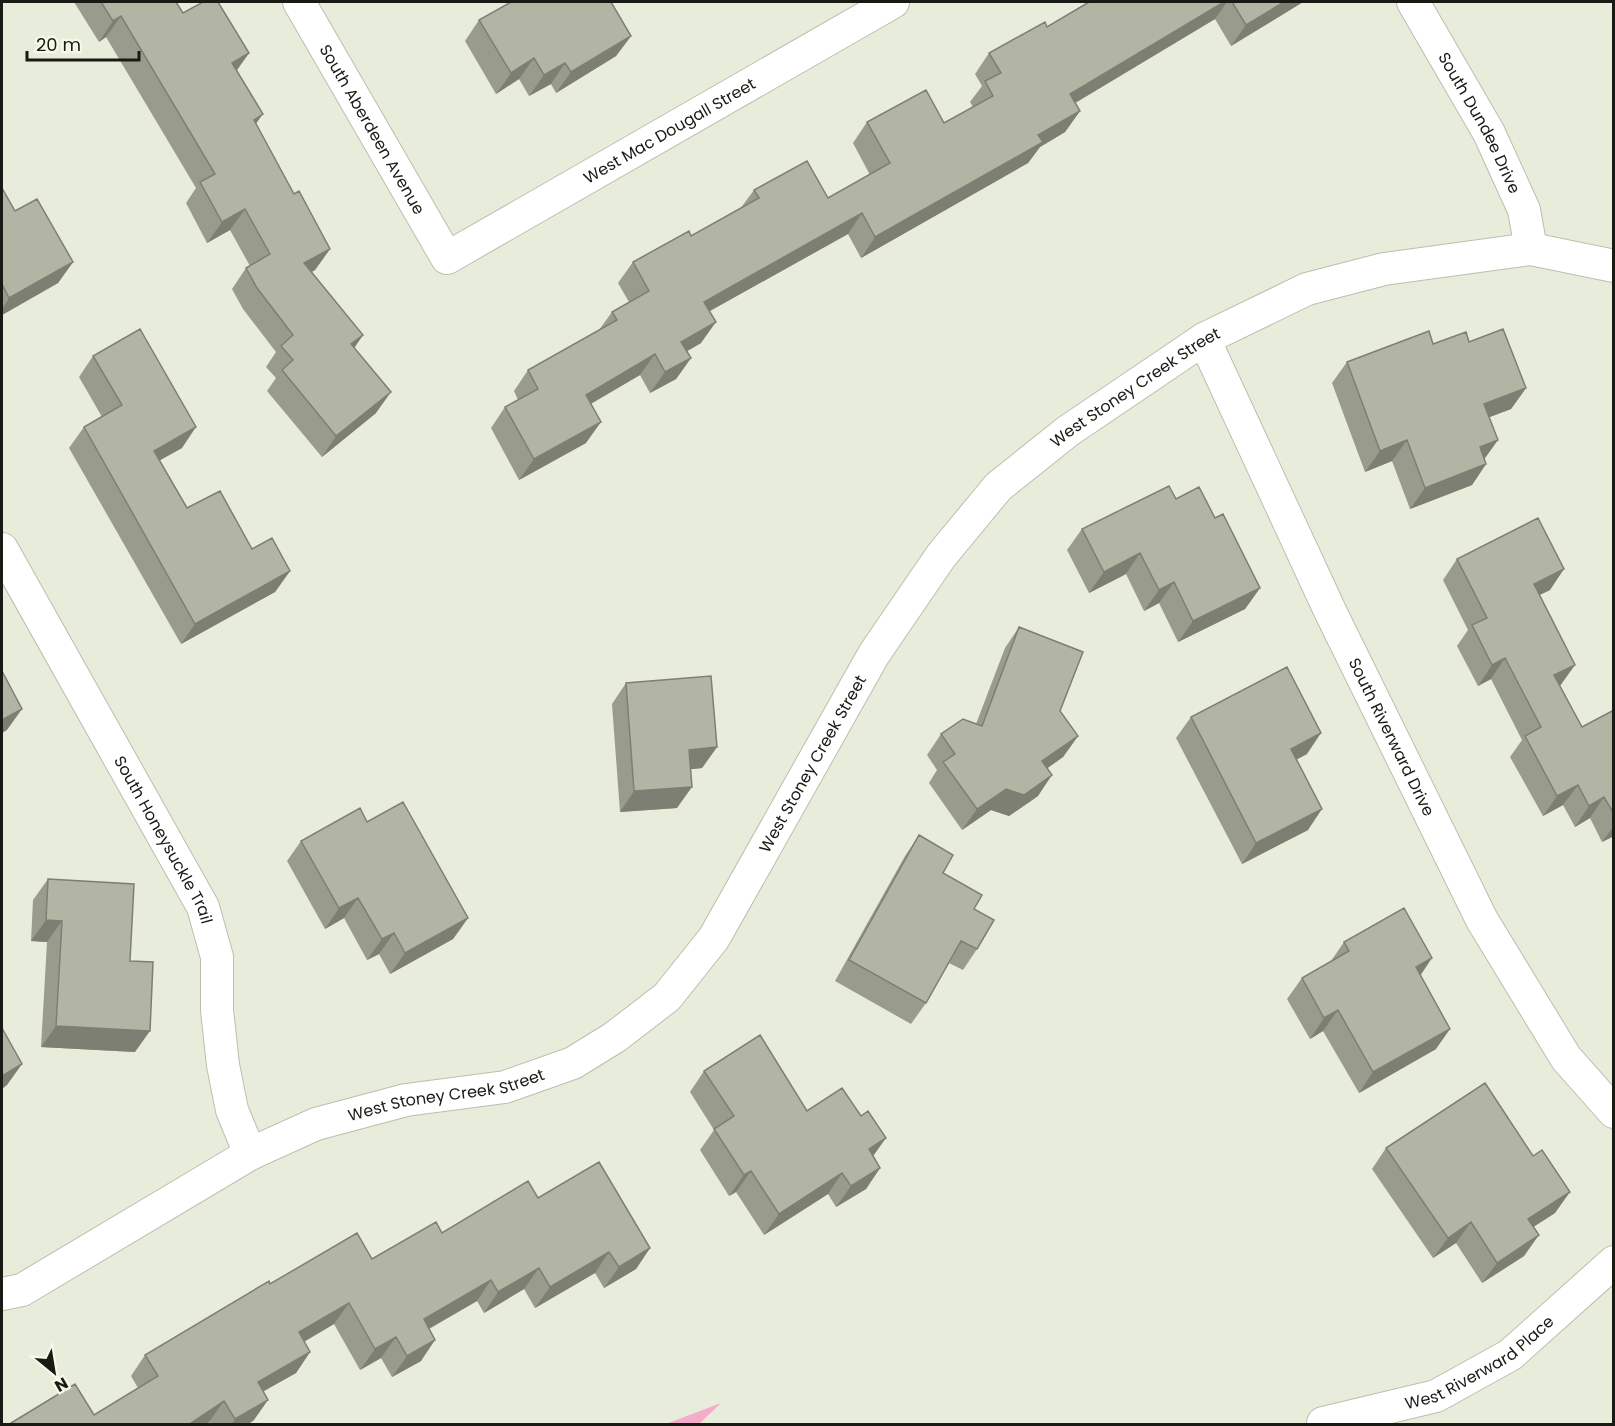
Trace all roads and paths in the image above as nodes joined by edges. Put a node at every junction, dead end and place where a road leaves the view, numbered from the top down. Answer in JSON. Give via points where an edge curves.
{"nodes":[{"id":1,"x":299,"y":2,"type":"edge"},
{"id":2,"x":1413,"y":2,"type":"edge"},
{"id":3,"x":874,"y":6,"type":"edge"},
{"id":4,"x":1531,"y":249,"type":"junction"},
{"id":5,"x":447,"y":258,"type":"joint"},
{"id":6,"x":1614,"y":266,"type":"edge"},
{"id":7,"x":1204,"y":339,"type":"junction"},
{"id":8,"x":2,"y":549,"type":"edge"},
{"id":9,"x":1614,"y":1112,"type":"edge"},
{"id":10,"x":250,"y":1154,"type":"junction"},
{"id":11,"x":1614,"y":1262,"type":"edge"},
{"id":12,"x":2,"y":1294,"type":"edge"},
{"id":13,"x":1323,"y":1423,"type":"dead end"}],
"edges":[{"from":1,"to":5,"type":"street","name":"South Aberdeen Avenue"},
{"from":2,"to":4,"type":"street","name":"South Dundee Drive","via":[[1489,133],[1524,210]]},
{"from":3,"to":5,"type":"street","name":"West Mac Dougall Street"},
{"from":4,"to":6,"type":"street","name":"West Stoney Creek Street"},
{"from":4,"to":7,"type":"street","name":"West Stoney Creek Street","via":[[1384,269],[1307,289]]},
{"from":7,"to":9,"type":"street","name":"South Riverward Drive","via":[[1482,920],[1566,1058]]},
{"from":7,"to":10,"type":"street","name":"West Stoney Creek Street","via":[[1068,431],[998,487],[941,556],[874,654],[714,938],[667,997],[573,1063],[505,1087],[406,1100],[316,1124]]},
{"from":8,"to":10,"type":"street","name":"South Honeysuckle Trail","via":[[203,907],[217,957],[223,1065],[232,1110]]},
{"from":10,"to":12,"type":"street","name":"West Stoney Creek Street","via":[[22,1290]]},
{"from":11,"to":13,"type":"street","name":"West Riverward Place","via":[[1510,1355],[1436,1396]]}]}
